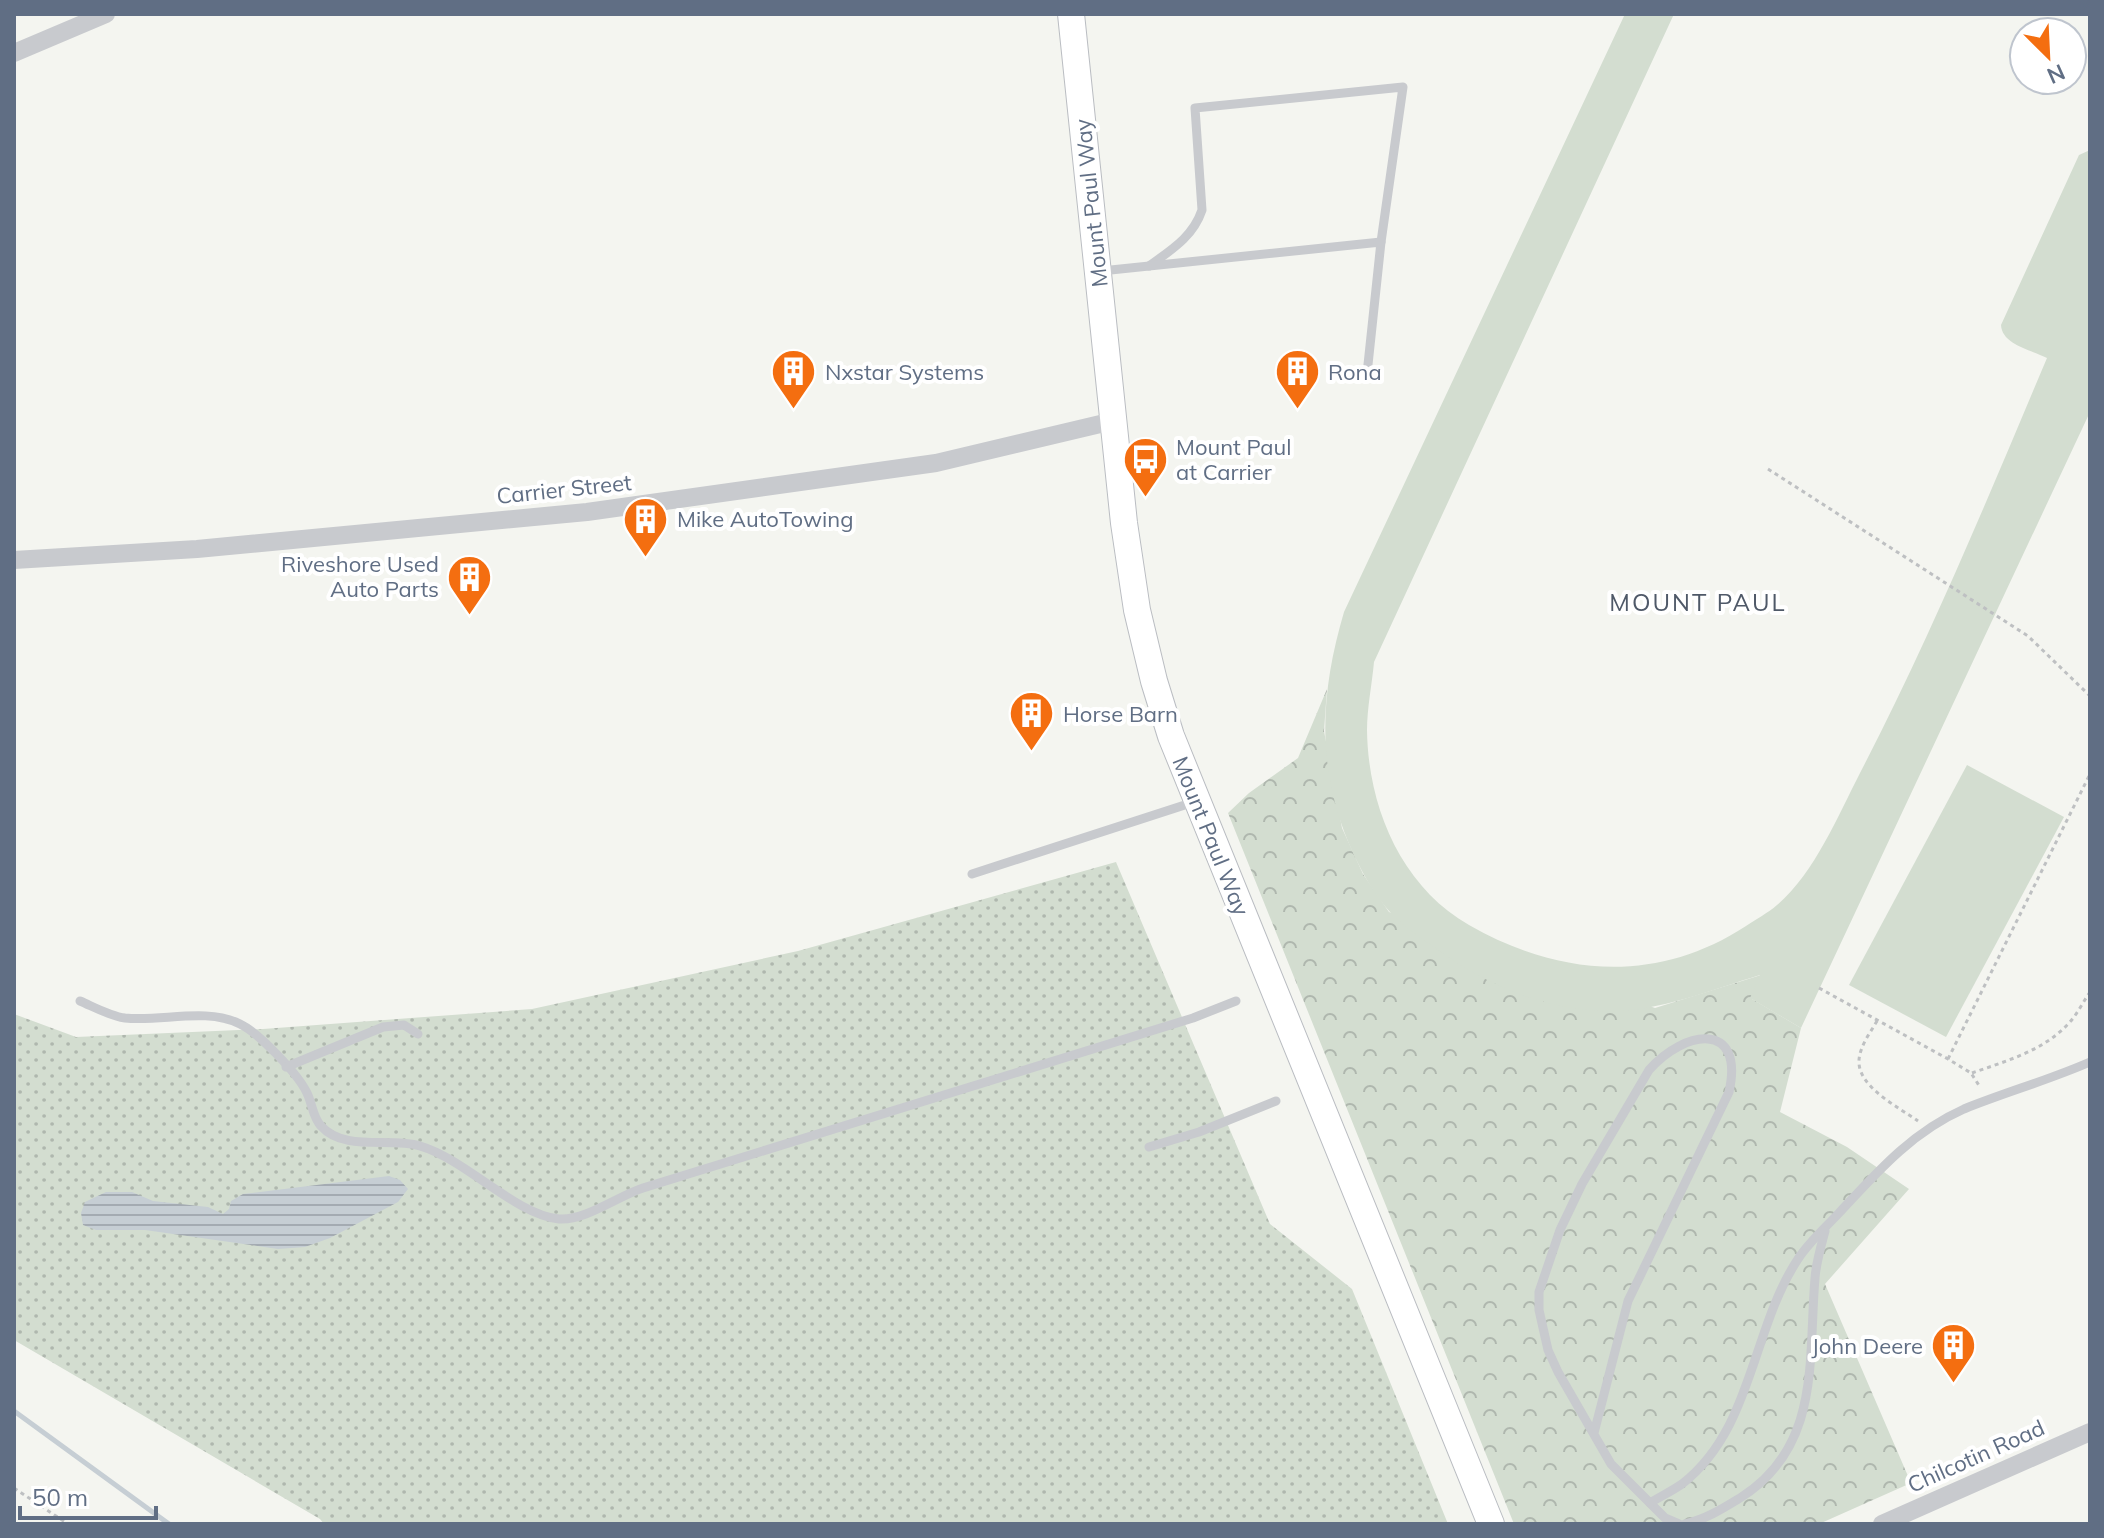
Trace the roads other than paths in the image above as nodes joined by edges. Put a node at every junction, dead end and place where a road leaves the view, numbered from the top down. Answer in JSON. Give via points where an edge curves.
{"nodes":[{"id":1,"x":106,"y":14,"type":"edge"},
{"id":2,"x":1071,"y":14,"type":"edge"},
{"id":3,"x":14,"y":53,"type":"edge"},
{"id":4,"x":1381,"y":242,"type":"junction"},
{"id":5,"x":1149,"y":266,"type":"junction"},
{"id":6,"x":1098,"y":271,"type":"junction"},
{"id":7,"x":1367,"y":374,"type":"dead end"},
{"id":8,"x":1113,"y":421,"type":"junction"},
{"id":9,"x":14,"y":560,"type":"edge"},
{"id":10,"x":1197,"y":801,"type":"junction"},
{"id":11,"x":972,"y":874,"type":"dead end"},
{"id":12,"x":80,"y":1001,"type":"dead end"},
{"id":13,"x":1236,"y":1001,"type":"dead end"},
{"id":14,"x":418,"y":1034,"type":"dead end"},
{"id":15,"x":2090,"y":1062,"type":"edge"},
{"id":16,"x":286,"y":1067,"type":"junction"},
{"id":17,"x":1276,"y":1101,"type":"dead end"},
{"id":18,"x":1149,"y":1147,"type":"dead end"},
{"id":19,"x":1826,"y":1227,"type":"junction"},
{"id":20,"x":2090,"y":1432,"type":"edge"},
{"id":21,"x":1594,"y":1433,"type":"junction"},
{"id":22,"x":1650,"y":1503,"type":"junction"},
{"id":23,"x":1916,"y":1517,"type":"edge"},
{"id":24,"x":1491,"y":1524,"type":"edge"},
{"id":25,"x":1682,"y":1524,"type":"edge"},
{"id":26,"x":1882,"y":1524,"type":"edge"}],
"edges":[{"from":1,"to":3,"type":"street"},
{"from":2,"to":6,"type":"street","name":"Mount Paul Way"},
{"from":4,"to":5,"type":"lane"},
{"from":4,"to":5,"type":"lane","via":[[1403,87],[1195,108],[1202,210],[1183,241]]},
{"from":4,"to":7,"type":"lane"},
{"from":5,"to":6,"type":"lane"},
{"from":6,"to":8,"type":"street","name":"Mount Paul Way"},
{"from":8,"to":9,"type":"street","name":"Carrier Street","via":[[936,463],[587,512]]},
{"from":8,"to":10,"type":"street","name":"Mount Paul Way","via":[[1137,610],[1171,736]]},
{"from":10,"to":11,"type":"lane"},
{"from":10,"to":24,"type":"street","name":"Mount Paul Way"},
{"from":12,"to":16,"type":"lane","via":[[123,1018],[228,1019],[255,1034]]},
{"from":13,"to":16,"type":"lane","via":[[632,1191],[589,1212],[558,1219],[535,1212],[442,1154],[418,1145],[344,1139],[330,1133],[317,1121],[303,1085]]},
{"from":14,"to":16,"type":"lane","via":[[404,1025],[383,1027]]},
{"from":15,"to":19,"type":"lane","via":[[1928,1128],[1879,1169]]},
{"from":17,"to":18,"type":"lane"},
{"from":19,"to":22,"type":"lane","via":[[1784,1285],[1726,1432],[1682,1483]]},
{"from":19,"to":25,"type":"lane","via":[[1815,1274],[1805,1411],[1781,1462],[1758,1487],[1702,1520]]},
{"from":20,"to":23,"type":"street","name":"Chilcotin Road"},
{"from":21,"to":21,"type":"lane","via":[[1548,1350],[1539,1292],[1582,1184],[1649,1070],[1664,1053],[1704,1038],[1721,1044],[1730,1056],[1729,1092],[1628,1301]]},
{"from":21,"to":22,"type":"lane","via":[[1611,1464]]},
{"from":22,"to":25,"type":"lane","via":[[1665,1518]]},
{"from":23,"to":26,"type":"street","name":"Chilcotin Road"}]}
